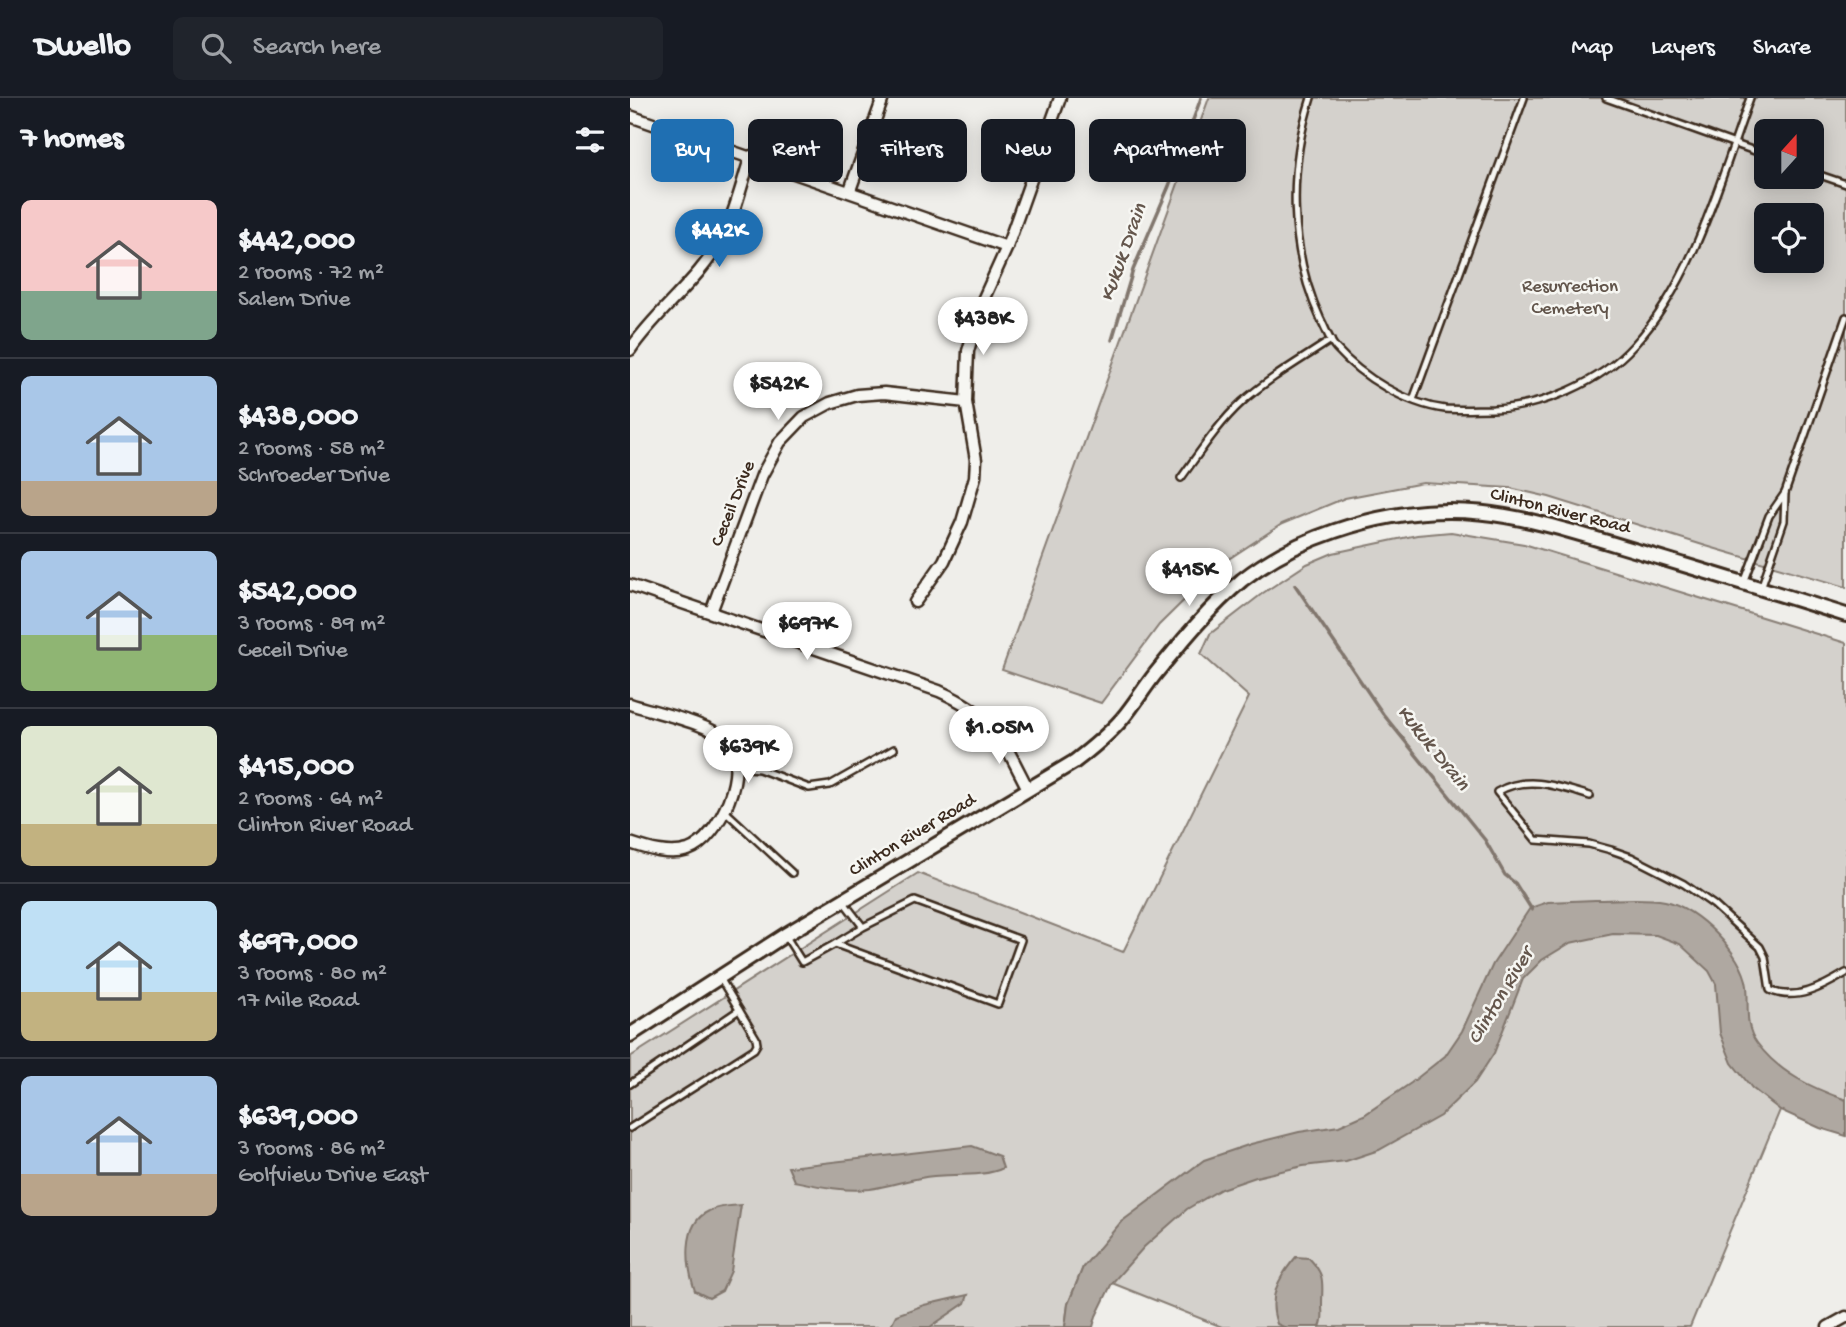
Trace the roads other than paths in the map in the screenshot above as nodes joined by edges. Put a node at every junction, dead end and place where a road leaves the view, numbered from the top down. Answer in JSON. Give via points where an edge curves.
{"nodes":[{"id":1,"x":883,"y":98,"type":"edge"},
{"id":2,"x":1060,"y":98,"type":"edge"},
{"id":3,"x":1311,"y":98,"type":"edge"},
{"id":4,"x":1524,"y":98,"type":"edge"},
{"id":5,"x":1606,"y":98,"type":"edge"},
{"id":6,"x":1750,"y":98,"type":"edge"},
{"id":7,"x":630,"y":116,"type":"edge"},
{"id":8,"x":1733,"y":144,"type":"junction"},
{"id":9,"x":1754,"y":151,"type":"edge"},
{"id":10,"x":748,"y":155,"type":"edge"},
{"id":11,"x":748,"y":165,"type":"edge"},
{"id":12,"x":1824,"y":176,"type":"edge"},
{"id":13,"x":827,"y":182,"type":"edge"},
{"id":14,"x":1846,"y":184,"type":"edge"},
{"id":15,"x":850,"y":190,"type":"junction"},
{"id":16,"x":1007,"y":247,"type":"junction"},
{"id":17,"x":1846,"y":317,"type":"edge"},
{"id":18,"x":1331,"y":340,"type":"junction"},
{"id":19,"x":630,"y":350,"type":"edge"},
{"id":20,"x":1413,"y":400,"type":"junction"},
{"id":21,"x":966,"y":402,"type":"junction"},
{"id":22,"x":1181,"y":478,"type":"dead end"},
{"id":23,"x":1785,"y":492,"type":"junction"},
{"id":24,"x":1744,"y":583,"type":"junction"},
{"id":25,"x":630,"y":585,"type":"edge"},
{"id":26,"x":1761,"y":588,"type":"junction"},
{"id":27,"x":915,"y":602,"type":"dead end"},
{"id":28,"x":711,"y":612,"type":"junction"},
{"id":29,"x":1846,"y":615,"type":"edge"},
{"id":30,"x":630,"y":704,"type":"edge"},
{"id":31,"x":894,"y":749,"type":"dead end"},
{"id":32,"x":737,"y":767,"type":"junction"},
{"id":33,"x":1028,"y":789,"type":"junction"},
{"id":34,"x":1590,"y":796,"type":"dead end"},
{"id":35,"x":724,"y":810,"type":"junction"},
{"id":36,"x":630,"y":843,"type":"edge"},
{"id":37,"x":792,"y":873,"type":"dead end"},
{"id":38,"x":843,"y":901,"type":"junction"},
{"id":39,"x":863,"y":928,"type":"junction"},
{"id":40,"x":785,"y":935,"type":"junction"},
{"id":41,"x":835,"y":944,"type":"junction"},
{"id":42,"x":1846,"y":973,"type":"edge"},
{"id":43,"x":720,"y":978,"type":"junction"},
{"id":44,"x":739,"y":1010,"type":"junction"},
{"id":45,"x":630,"y":1035,"type":"edge"},
{"id":46,"x":630,"y":1084,"type":"edge"},
{"id":47,"x":630,"y":1128,"type":"edge"},
{"id":48,"x":1846,"y":1317,"type":"edge"},
{"id":49,"x":1828,"y":1327,"type":"edge"}],
"edges":[{"from":1,"to":15,"type":"street"},
{"from":2,"to":16,"type":"street"},
{"from":3,"to":18,"type":"lane","via":[[1298,158],[1297,237],[1313,302]]},
{"from":4,"to":20,"type":"lane"},
{"from":5,"to":8,"type":"lane"},
{"from":6,"to":8,"type":"lane"},
{"from":7,"to":10,"type":"street"},
{"from":8,"to":9,"type":"lane"},
{"from":8,"to":20,"type":"lane","via":[[1699,237],[1663,308],[1632,348],[1603,372],[1536,403],[1513,407],[1464,410]]},
{"from":11,"to":19,"type":"street","via":[[724,236],[694,278]]},
{"from":12,"to":14,"type":"lane"},
{"from":13,"to":15,"type":"street"},
{"from":15,"to":16,"type":"street"},
{"from":16,"to":21,"type":"street","via":[[982,300],[968,351]]},
{"from":17,"to":23,"type":"lane"},
{"from":18,"to":20,"type":"lane","via":[[1371,377]]},
{"from":18,"to":22,"type":"lane","via":[[1242,403]]},
{"from":21,"to":27,"type":"street","via":[[975,477],[954,542]]},
{"from":21,"to":28,"type":"street","name":"Ceceil Drive","via":[[884,393],[857,395],[804,417],[780,442],[762,475]]},
{"from":23,"to":24,"type":"lane","via":[[1769,516]]},
{"from":23,"to":26,"type":"lane","via":[[1784,521]]},
{"from":24,"to":26,"type":"street","name":"Clinton River Road"},
{"from":24,"to":33,"type":"street","name":"Clinton River Road","via":[[1559,528],[1490,513],[1414,512],[1348,527],[1290,549],[1245,578],[1197,624],[1098,743]]},
{"from":25,"to":28,"type":"street"},
{"from":26,"to":29,"type":"street","name":"Clinton River Road"},
{"from":28,"to":33,"type":"street","via":[[964,702],[994,728]]},
{"from":30,"to":32,"type":"street","via":[[715,733],[732,747]]},
{"from":31,"to":32,"type":"lane","via":[[830,785],[810,788],[759,769]]},
{"from":32,"to":35,"type":"street"},
{"from":33,"to":38,"type":"street","name":"Clinton River Road"},
{"from":34,"to":42,"type":"lane","via":[[1537,782],[1497,792],[1536,840],[1588,844],[1631,857],[1714,905],[1760,947],[1770,990],[1783,996],[1808,991]]},
{"from":35,"to":36,"type":"street","via":[[712,834],[690,849],[673,852]]},
{"from":35,"to":37,"type":"lane"},
{"from":38,"to":39,"type":"lane"},
{"from":38,"to":40,"type":"street","name":"Clinton River Road"},
{"from":39,"to":41,"type":"lane"},
{"from":39,"to":41,"type":"lane","via":[[915,901],[1021,940],[998,1004]]},
{"from":40,"to":41,"type":"lane","via":[[802,962]]},
{"from":40,"to":43,"type":"street","name":"Clinton River Road"},
{"from":43,"to":44,"type":"lane"},
{"from":43,"to":45,"type":"street","name":"Clinton River Road"},
{"from":44,"to":46,"type":"lane"},
{"from":44,"to":47,"type":"lane","via":[[756,1038],[754,1049]]},
{"from":48,"to":49,"type":"street"}]}
